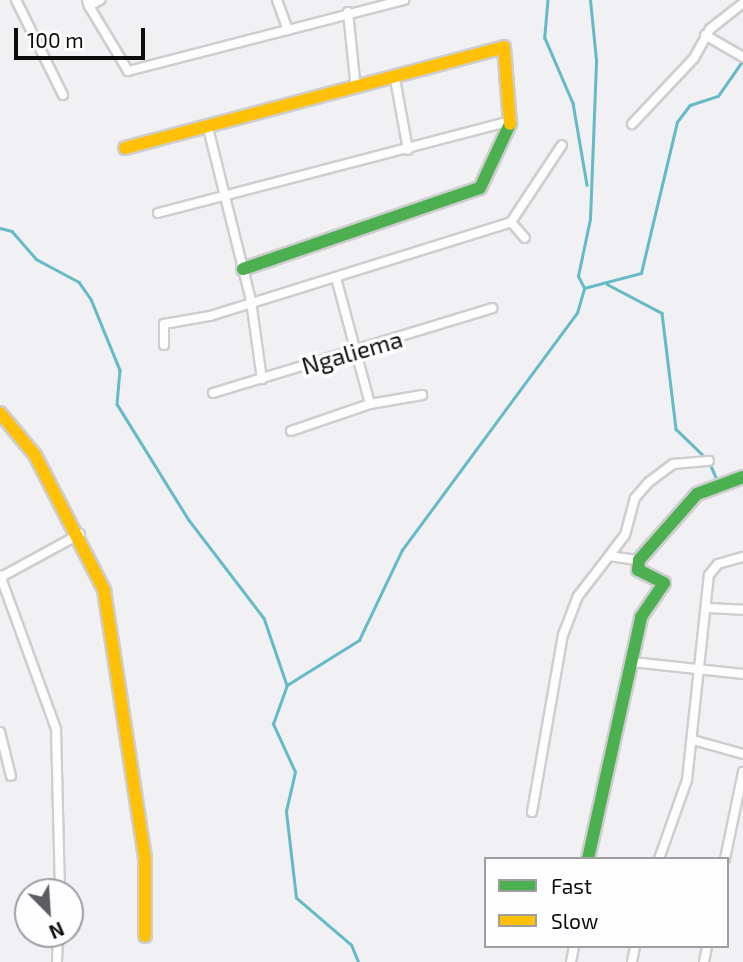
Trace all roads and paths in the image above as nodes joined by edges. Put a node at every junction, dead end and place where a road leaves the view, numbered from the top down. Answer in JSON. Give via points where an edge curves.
{"nodes":[{"id":1,"x":16,"y":0,"type":"edge"},
{"id":2,"x":100,"y":0,"type":"edge"},
{"id":3,"x":277,"y":0,"type":"edge"},
{"id":4,"x":404,"y":0,"type":"edge"},
{"id":5,"x":88,"y":3,"type":"edge"},
{"id":6,"x":743,"y":3,"type":"edge"},
{"id":7,"x":348,"y":12,"type":"junction"},
{"id":8,"x":288,"y":30,"type":"junction"},
{"id":9,"x":705,"y":35,"type":"junction"},
{"id":10,"x":743,"y":57,"type":"edge"},
{"id":11,"x":395,"y":79,"type":"junction"},
{"id":12,"x":356,"y":89,"type":"junction"},
{"id":13,"x":63,"y":95,"type":"dead end"},
{"id":14,"x":512,"y":121,"type":"junction"},
{"id":15,"x":632,"y":124,"type":"dead end"},
{"id":16,"x":208,"y":128,"type":"junction"},
{"id":17,"x":562,"y":145,"type":"dead end"},
{"id":18,"x":125,"y":148,"type":"dead end"},
{"id":19,"x":408,"y":150,"type":"junction"},
{"id":20,"x":223,"y":193,"type":"junction"},
{"id":21,"x":158,"y":213,"type":"dead end"},
{"id":22,"x":511,"y":222,"type":"junction"},
{"id":23,"x":525,"y":238,"type":"dead end"},
{"id":24,"x":243,"y":269,"type":"junction"},
{"id":25,"x":336,"y":278,"type":"junction"},
{"id":26,"x":251,"y":301,"type":"junction"},
{"id":27,"x":492,"y":308,"type":"dead end"},
{"id":28,"x":164,"y":345,"type":"dead end"},
{"id":29,"x":353,"y":352,"type":"junction"},
{"id":30,"x":262,"y":379,"type":"junction"},
{"id":31,"x":212,"y":393,"type":"dead end"},
{"id":32,"x":422,"y":395,"type":"dead end"},
{"id":33,"x":370,"y":404,"type":"junction"},
{"id":34,"x":0,"y":413,"type":"edge"},
{"id":35,"x":292,"y":431,"type":"dead end"},
{"id":36,"x":709,"y":461,"type":"dead end"},
{"id":37,"x":743,"y":477,"type":"edge"},
{"id":38,"x":80,"y":534,"type":"junction"},
{"id":39,"x":609,"y":556,"type":"junction"},
{"id":40,"x":743,"y":557,"type":"edge"},
{"id":41,"x":639,"y":560,"type":"junction"},
{"id":42,"x":0,"y":576,"type":"edge"},
{"id":43,"x":708,"y":608,"type":"junction"},
{"id":44,"x":743,"y":610,"type":"edge"},
{"id":45,"x":632,"y":662,"type":"junction"},
{"id":46,"x":696,"y":667,"type":"junction"},
{"id":47,"x":743,"y":674,"type":"edge"},
{"id":48,"x":0,"y":732,"type":"edge"},
{"id":49,"x":693,"y":740,"type":"junction"},
{"id":50,"x":743,"y":754,"type":"edge"},
{"id":51,"x":743,"y":772,"type":"edge"},
{"id":52,"x":12,"y":776,"type":"dead end"},
{"id":53,"x":532,"y":812,"type":"dead end"},
{"id":54,"x":588,"y":857,"type":"edge"},
{"id":55,"x":660,"y":857,"type":"edge"},
{"id":56,"x":725,"y":857,"type":"edge"},
{"id":57,"x":60,"y":878,"type":"edge"},
{"id":58,"x":145,"y":936,"type":"dead end"}],
"edges":[{"from":1,"to":13,"type":"street"},
{"from":2,"to":5,"type":"street"},
{"from":3,"to":8,"type":"street"},
{"from":4,"to":7,"type":"street"},
{"from":5,"to":8,"type":"street","via":[[114,56],[128,71]]},
{"from":6,"to":9,"type":"street"},
{"from":7,"to":8,"type":"street"},
{"from":7,"to":12,"type":"street"},
{"from":9,"to":10,"type":"street"},
{"from":9,"to":15,"type":"street","via":[[694,58]]},
{"from":11,"to":12,"type":"street"},
{"from":11,"to":14,"type":"street","via":[[490,54],[500,44],[511,71]]},
{"from":11,"to":19,"type":"street","via":[[407,118]]},
{"from":12,"to":16,"type":"street"},
{"from":14,"to":19,"type":"street"},
{"from":14,"to":24,"type":"street","via":[[480,188]]},
{"from":16,"to":18,"type":"street"},
{"from":16,"to":20,"type":"street"},
{"from":17,"to":22,"type":"street"},
{"from":19,"to":20,"type":"street"},
{"from":20,"to":21,"type":"street"},
{"from":20,"to":24,"type":"street"},
{"from":22,"to":23,"type":"street"},
{"from":22,"to":25,"type":"street"},
{"from":24,"to":26,"type":"street"},
{"from":25,"to":26,"type":"street"},
{"from":25,"to":29,"type":"street"},
{"from":26,"to":28,"type":"street","via":[[164,324]]},
{"from":26,"to":30,"type":"street"},
{"from":27,"to":29,"type":"street","name":"Ngaliema"},
{"from":29,"to":30,"type":"street","name":"Ngaliema"},
{"from":29,"to":33,"type":"street"},
{"from":30,"to":31,"type":"street","name":"Ngaliema"},
{"from":32,"to":33,"type":"street"},
{"from":33,"to":35,"type":"street"},
{"from":34,"to":38,"type":"street","via":[[35,456]]},
{"from":36,"to":39,"type":"street","via":[[673,464],[649,482],[635,498],[625,535]]},
{"from":37,"to":41,"type":"street","via":[[697,494]]},
{"from":38,"to":42,"type":"street"},
{"from":38,"to":58,"type":"street","via":[[112,624],[145,859]]},
{"from":39,"to":41,"type":"street"},
{"from":39,"to":53,"type":"street","via":[[578,596],[563,635]]},
{"from":40,"to":43,"type":"street","via":[[712,569]]},
{"from":41,"to":45,"type":"street","via":[[638,570],[664,583],[641,617]]},
{"from":42,"to":57,"type":"street","via":[[56,729]]},
{"from":43,"to":44,"type":"street"},
{"from":43,"to":46,"type":"street"},
{"from":45,"to":46,"type":"street"},
{"from":45,"to":54,"type":"street","via":[[597,794]]},
{"from":46,"to":47,"type":"street"},
{"from":46,"to":49,"type":"street"},
{"from":48,"to":52,"type":"street"},
{"from":49,"to":50,"type":"street"},
{"from":49,"to":55,"type":"street","via":[[673,833]]},
{"from":51,"to":56,"type":"street"}]}
